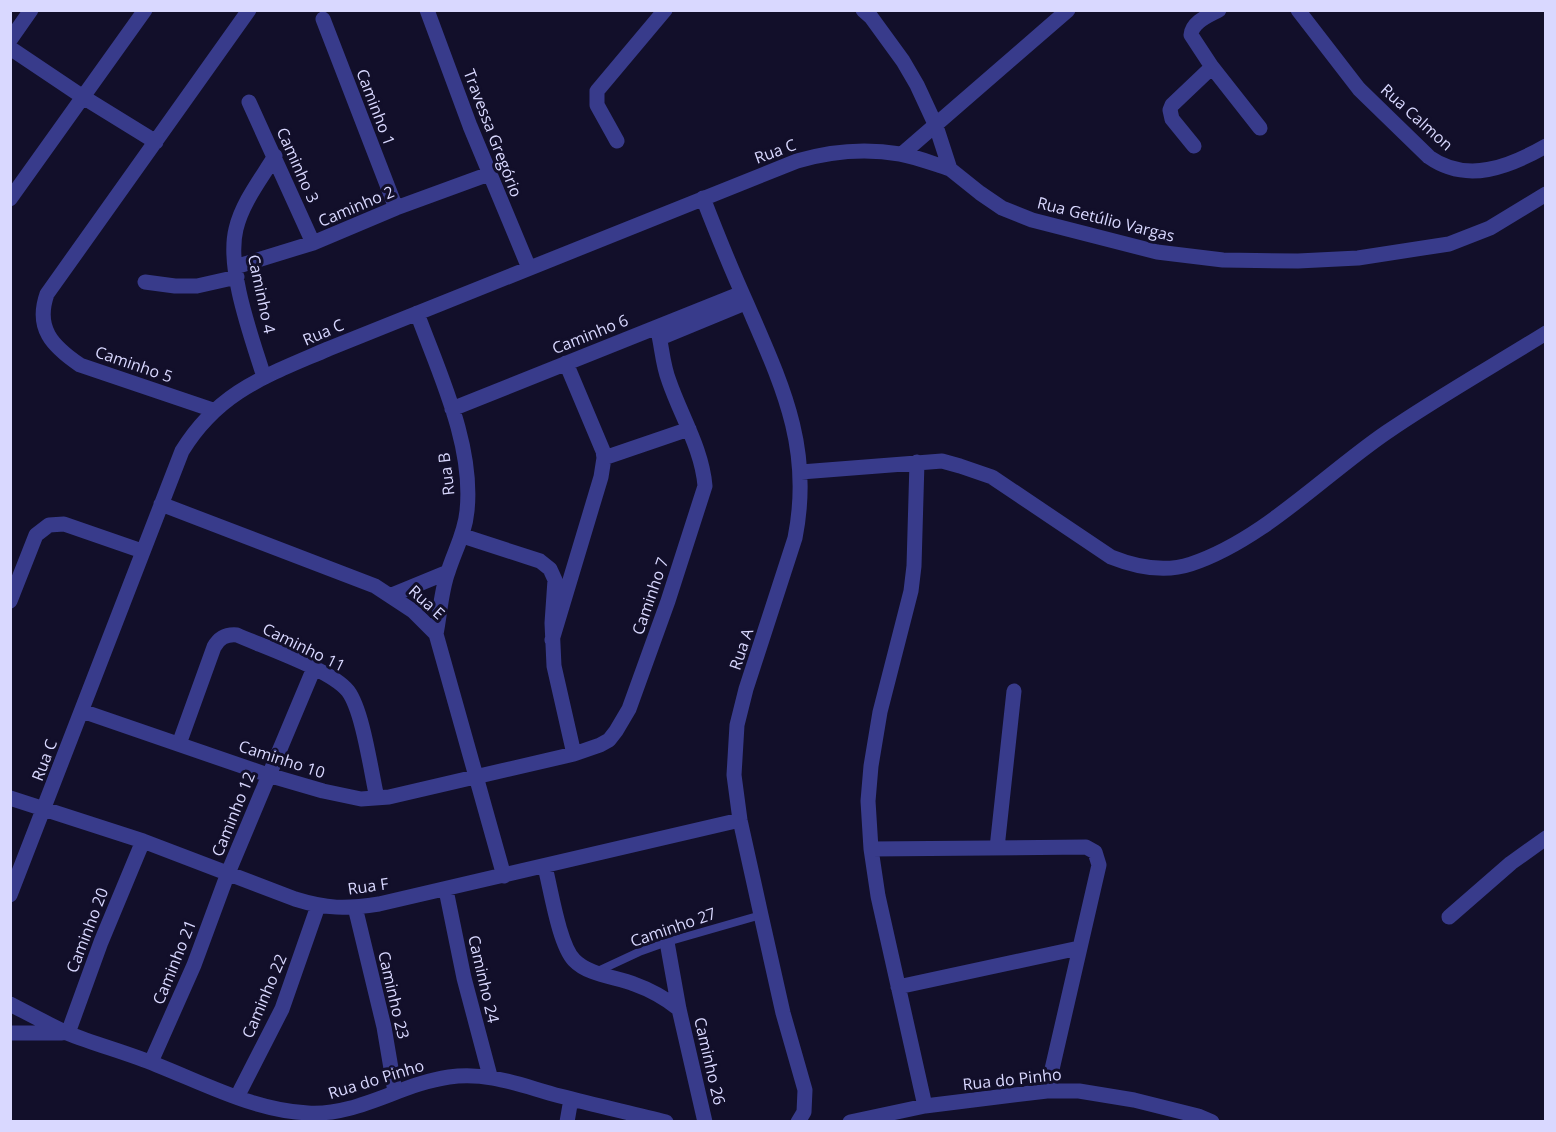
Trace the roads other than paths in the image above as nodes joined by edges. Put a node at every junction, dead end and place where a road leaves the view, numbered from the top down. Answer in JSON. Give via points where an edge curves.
{"nodes":[{"id":1,"x":31,"y":10,"type":"edge"},
{"id":2,"x":145,"y":10,"type":"edge"},
{"id":3,"x":249,"y":10,"type":"edge"},
{"id":4,"x":427,"y":10,"type":"edge"},
{"id":5,"x":666,"y":10,"type":"edge"},
{"id":6,"x":1068,"y":10,"type":"edge"},
{"id":7,"x":1219,"y":10,"type":"edge"},
{"id":8,"x":1298,"y":10,"type":"edge"},
{"id":9,"x":870,"y":13,"type":"edge"},
{"id":10,"x":323,"y":19,"type":"dead end"},
{"id":11,"x":10,"y":40,"type":"edge"},
{"id":12,"x":10,"y":48,"type":"edge"},
{"id":13,"x":1212,"y":67,"type":"junction"},
{"id":14,"x":83,"y":97,"type":"junction"},
{"id":15,"x":249,"y":102,"type":"dead end"},
{"id":16,"x":936,"y":126,"type":"junction"},
{"id":17,"x":1260,"y":128,"type":"dead end"},
{"id":18,"x":617,"y":141,"type":"dead end"},
{"id":19,"x":156,"y":142,"type":"junction"},
{"id":20,"x":1194,"y":146,"type":"dead end"},
{"id":21,"x":1545,"y":146,"type":"edge"},
{"id":22,"x":902,"y":154,"type":"junction"},
{"id":23,"x":275,"y":156,"type":"junction"},
{"id":24,"x":950,"y":168,"type":"junction"},
{"id":25,"x":489,"y":174,"type":"junction"},
{"id":26,"x":1545,"y":194,"type":"edge"},
{"id":27,"x":703,"y":198,"type":"junction"},
{"id":28,"x":10,"y":199,"type":"edge"},
{"id":29,"x":396,"y":207,"type":"junction"},
{"id":30,"x":313,"y":243,"type":"junction"},
{"id":31,"x":529,"y":268,"type":"junction"},
{"id":32,"x":236,"y":272,"type":"junction"},
{"id":33,"x":145,"y":282,"type":"dead end"},
{"id":34,"x":744,"y":298,"type":"junction"},
{"id":35,"x":417,"y":313,"type":"junction"},
{"id":36,"x":659,"y":332,"type":"junction"},
{"id":37,"x":1545,"y":333,"type":"edge"},
{"id":38,"x":566,"y":363,"type":"junction"},
{"id":39,"x":264,"y":377,"type":"junction"},
{"id":40,"x":452,"y":409,"type":"junction"},
{"id":41,"x":213,"y":410,"type":"junction"},
{"id":42,"x":688,"y":429,"type":"junction"},
{"id":43,"x":604,"y":458,"type":"junction"},
{"id":44,"x":917,"y":462,"type":"junction"},
{"id":45,"x":801,"y":472,"type":"junction"},
{"id":46,"x":161,"y":504,"type":"junction"},
{"id":47,"x":463,"y":536,"type":"junction"},
{"id":48,"x":142,"y":551,"type":"junction"},
{"id":49,"x":448,"y":572,"type":"junction"},
{"id":50,"x":12,"y":595,"type":"edge"},
{"id":51,"x":392,"y":595,"type":"junction"},
{"id":52,"x":436,"y":634,"type":"junction"},
{"id":53,"x":552,"y":639,"type":"junction"},
{"id":54,"x":314,"y":668,"type":"junction"},
{"id":55,"x":1014,"y":692,"type":"dead end"},
{"id":56,"x":82,"y":711,"type":"junction"},
{"id":57,"x":179,"y":744,"type":"junction"},
{"id":58,"x":574,"y":754,"type":"junction"},
{"id":59,"x":268,"y":775,"type":"junction"},
{"id":60,"x":475,"y":777,"type":"junction"},
{"id":61,"x":10,"y":798,"type":"edge"},
{"id":62,"x":377,"y":798,"type":"junction"},
{"id":63,"x":44,"y":810,"type":"junction"},
{"id":64,"x":740,"y":820,"type":"junction"},
{"id":65,"x":1545,"y":838,"type":"edge"},
{"id":66,"x":143,"y":841,"type":"junction"},
{"id":67,"x":997,"y":848,"type":"junction"},
{"id":68,"x":871,"y":849,"type":"junction"},
{"id":69,"x":545,"y":867,"type":"junction"},
{"id":70,"x":228,"y":873,"type":"junction"},
{"id":71,"x":504,"y":876,"type":"junction"},
{"id":72,"x":446,"y":890,"type":"junction"},
{"id":73,"x":10,"y":895,"type":"edge"},
{"id":74,"x":318,"y":906,"type":"junction"},
{"id":75,"x":355,"y":908,"type":"junction"},
{"id":76,"x":761,"y":915,"type":"junction"},
{"id":77,"x":1449,"y":917,"type":"dead end"},
{"id":78,"x":667,"y":942,"type":"junction"},
{"id":79,"x":1078,"y":948,"type":"junction"},
{"id":80,"x":596,"y":972,"type":"junction"},
{"id":81,"x":898,"y":987,"type":"junction"},
{"id":82,"x":10,"y":1004,"type":"edge"},
{"id":83,"x":679,"y":1009,"type":"junction"},
{"id":84,"x":10,"y":1033,"type":"edge"},
{"id":85,"x":68,"y":1033,"type":"junction"},
{"id":86,"x":151,"y":1062,"type":"junction"},
{"id":87,"x":490,"y":1076,"type":"junction"},
{"id":88,"x":1047,"y":1091,"type":"junction"},
{"id":89,"x":395,"y":1092,"type":"junction"},
{"id":90,"x":237,"y":1097,"type":"junction"},
{"id":91,"x":571,"y":1099,"type":"junction"},
{"id":92,"x":926,"y":1106,"type":"junction"},
{"id":93,"x":567,"y":1122,"type":"edge"},
{"id":94,"x":666,"y":1122,"type":"edge"},
{"id":95,"x":705,"y":1122,"type":"edge"},
{"id":96,"x":798,"y":1122,"type":"edge"},
{"id":97,"x":850,"y":1122,"type":"edge"},
{"id":98,"x":1212,"y":1122,"type":"edge"}],
"edges":[{"from":1,"to":11,"type":"street"},
{"from":2,"to":14,"type":"street"},
{"from":3,"to":19,"type":"street"},
{"from":4,"to":25,"type":"street","name":"Travessa Gregório"},
{"from":5,"to":18,"type":"street","via":[[597,91],[597,105]]},
{"from":6,"to":16,"type":"street"},
{"from":7,"to":13,"type":"street","via":[[1191,30],[1194,42]]},
{"from":8,"to":21,"type":"street","name":"Rua Calmon","via":[[1359,89],[1440,165],[1480,172],[1505,166]]},
{"from":9,"to":16,"type":"street","via":[[912,77]]},
{"from":10,"to":29,"type":"street","name":"Caminho 1"},
{"from":12,"to":14,"type":"street"},
{"from":13,"to":17,"type":"street"},
{"from":13,"to":20,"type":"street","via":[[1170,110],[1172,119]]},
{"from":14,"to":19,"type":"street"},
{"from":14,"to":28,"type":"street"},
{"from":15,"to":23,"type":"street","name":"Caminho 3"},
{"from":16,"to":22,"type":"street"},
{"from":16,"to":24,"type":"street"},
{"from":19,"to":41,"type":"street","name":"Caminho 5","via":[[47,294],[42,307],[44,327],[61,350],[80,365]]},
{"from":22,"to":24,"type":"street","name":"Rua C"},
{"from":22,"to":27,"type":"street","name":"Rua C","via":[[822,154]]},
{"from":23,"to":30,"type":"street","name":"Caminho 3"},
{"from":23,"to":32,"type":"street","name":"Caminho 4","via":[[239,219],[234,238]]},
{"from":24,"to":26,"type":"street","name":"Rua Getúlio Vargas","via":[[1002,208],[1032,220],[1157,252],[1224,260],[1358,258],[1449,244],[1490,228]]},
{"from":25,"to":29,"type":"street","name":"Caminho 2"},
{"from":25,"to":31,"type":"street","name":"Travessa Gregório"},
{"from":27,"to":31,"type":"street","name":"Rua C"},
{"from":27,"to":34,"type":"street","name":"Rua A"},
{"from":29,"to":30,"type":"street","name":"Caminho 2"},
{"from":30,"to":32,"type":"street","name":"Caminho 2"},
{"from":31,"to":35,"type":"street","name":"Rua C"},
{"from":32,"to":33,"type":"street","name":"Caminho 2","via":[[197,286]]},
{"from":32,"to":39,"type":"street","name":"Caminho 4"},
{"from":34,"to":36,"type":"street","name":"Caminho 6"},
{"from":34,"to":45,"type":"street","name":"Rua A","via":[[786,398]]},
{"from":35,"to":39,"type":"street","name":"Rua C"},
{"from":35,"to":40,"type":"street","name":"Rua B"},
{"from":36,"to":38,"type":"street","name":"Caminho 6"},
{"from":36,"to":42,"type":"street","name":"Caminho 7","via":[[664,367]]},
{"from":37,"to":44,"type":"street","via":[[1386,432],[1241,541],[1190,565],[1159,569],[1132,565],[1111,557],[992,477],[942,461]]},
{"from":38,"to":40,"type":"street","name":"Caminho 6"},
{"from":38,"to":43,"type":"street"},
{"from":39,"to":41,"type":"street","name":"Rua C"},
{"from":40,"to":47,"type":"street","name":"Rua B","via":[[468,477]]},
{"from":41,"to":46,"type":"street","name":"Rua C","via":[[182,451]]},
{"from":42,"to":43,"type":"street"},
{"from":42,"to":58,"type":"street","name":"Caminho 7","via":[[705,486],[668,601],[622,722],[609,740]]},
{"from":43,"to":53,"type":"street"},
{"from":44,"to":45,"type":"street"},
{"from":44,"to":68,"type":"street","via":[[911,591],[880,712],[871,766]]},
{"from":45,"to":64,"type":"street","name":"Rua A","via":[[795,538],[737,725],[734,775]]},
{"from":46,"to":48,"type":"street","name":"Rua C"},
{"from":46,"to":51,"type":"street","name":"Rua E"},
{"from":47,"to":49,"type":"street","name":"Rua B"},
{"from":47,"to":53,"type":"street","via":[[540,561],[550,569],[556,586]]},
{"from":48,"to":50,"type":"street","via":[[64,524],[49,525],[36,535]]},
{"from":48,"to":56,"type":"street","name":"Rua C"},
{"from":49,"to":51,"type":"street"},
{"from":49,"to":52,"type":"street","name":"Rua B"},
{"from":51,"to":52,"type":"street","name":"Rua E"},
{"from":52,"to":60,"type":"street","name":"Rua E"},
{"from":53,"to":58,"type":"street","via":[[558,687]]},
{"from":54,"to":57,"type":"street","name":"Caminho 11","via":[[237,635],[218,640]]},
{"from":54,"to":59,"type":"street","name":"Caminho 12"},
{"from":54,"to":62,"type":"street","name":"Caminho 11","via":[[340,683],[353,700]]},
{"from":55,"to":67,"type":"street"},
{"from":56,"to":57,"type":"street","name":"Caminho 10"},
{"from":56,"to":63,"type":"street","name":"Rua C"},
{"from":57,"to":59,"type":"street","name":"Caminho 10"},
{"from":58,"to":60,"type":"street","name":"Caminho 7"},
{"from":59,"to":62,"type":"street","name":"Caminho 10","via":[[342,796]]},
{"from":59,"to":70,"type":"street","name":"Caminho 12"},
{"from":60,"to":62,"type":"street","name":"Caminho 10"},
{"from":60,"to":71,"type":"street","name":"Rua E"},
{"from":61,"to":63,"type":"street","name":"Rua F"},
{"from":63,"to":66,"type":"street","name":"Rua F"},
{"from":63,"to":73,"type":"street","name":"Rua C"},
{"from":64,"to":69,"type":"street","name":"Rua F"},
{"from":64,"to":76,"type":"street","name":"Rua A"},
{"from":65,"to":77,"type":"street"},
{"from":66,"to":70,"type":"street","name":"Rua F"},
{"from":66,"to":85,"type":"street","name":"Caminho 20"},
{"from":67,"to":68,"type":"street"},
{"from":67,"to":79,"type":"street","via":[[1086,847],[1095,852],[1100,865]]},
{"from":68,"to":81,"type":"street"},
{"from":69,"to":71,"type":"street","name":"Rua F"},
{"from":69,"to":80,"type":"street","via":[[568,950],[573,960]]},
{"from":70,"to":74,"type":"street","name":"Rua F"},
{"from":70,"to":86,"type":"street","name":"Caminho 21","via":[[194,965]]},
{"from":71,"to":72,"type":"street","name":"Rua F"},
{"from":72,"to":75,"type":"street","name":"Rua F"},
{"from":72,"to":87,"type":"street","name":"Caminho 24"},
{"from":74,"to":75,"type":"street","name":"Rua F"},
{"from":74,"to":90,"type":"street","name":"Caminho 22","via":[[282,1009]]},
{"from":75,"to":89,"type":"street","name":"Caminho 23","via":[[384,1027]]},
{"from":76,"to":78,"type":"lane","name":"Caminho 27"},
{"from":76,"to":96,"type":"street","name":"Rua A","via":[[783,1013],[806,1090],[804,1112]]},
{"from":78,"to":80,"type":"lane","name":"Caminho 27"},
{"from":78,"to":83,"type":"street","name":"Caminho 26"},
{"from":79,"to":81,"type":"street"},
{"from":79,"to":88,"type":"street"},
{"from":80,"to":83,"type":"street","via":[[652,991]]},
{"from":81,"to":92,"type":"street"},
{"from":82,"to":85,"type":"street"},
{"from":83,"to":95,"type":"street","name":"Caminho 26"},
{"from":84,"to":85,"type":"street"},
{"from":85,"to":86,"type":"street","name":"Rua do Pinho"},
{"from":86,"to":90,"type":"street","name":"Rua do Pinho"},
{"from":87,"to":89,"type":"street","name":"Rua do Pinho","via":[[449,1077]]},
{"from":87,"to":91,"type":"street","name":"Rua do Pinho"},
{"from":88,"to":92,"type":"street","name":"Rua do Pinho"},
{"from":88,"to":98,"type":"street","name":"Rua do Pinho","via":[[1079,1091],[1134,1100]]},
{"from":89,"to":90,"type":"street","name":"Rua do Pinho","via":[[355,1107],[323,1113],[289,1111]]},
{"from":91,"to":93,"type":"street"},
{"from":91,"to":94,"type":"street","name":"Rua do Pinho"},
{"from":92,"to":97,"type":"street","name":"Rua do Pinho"}]}
